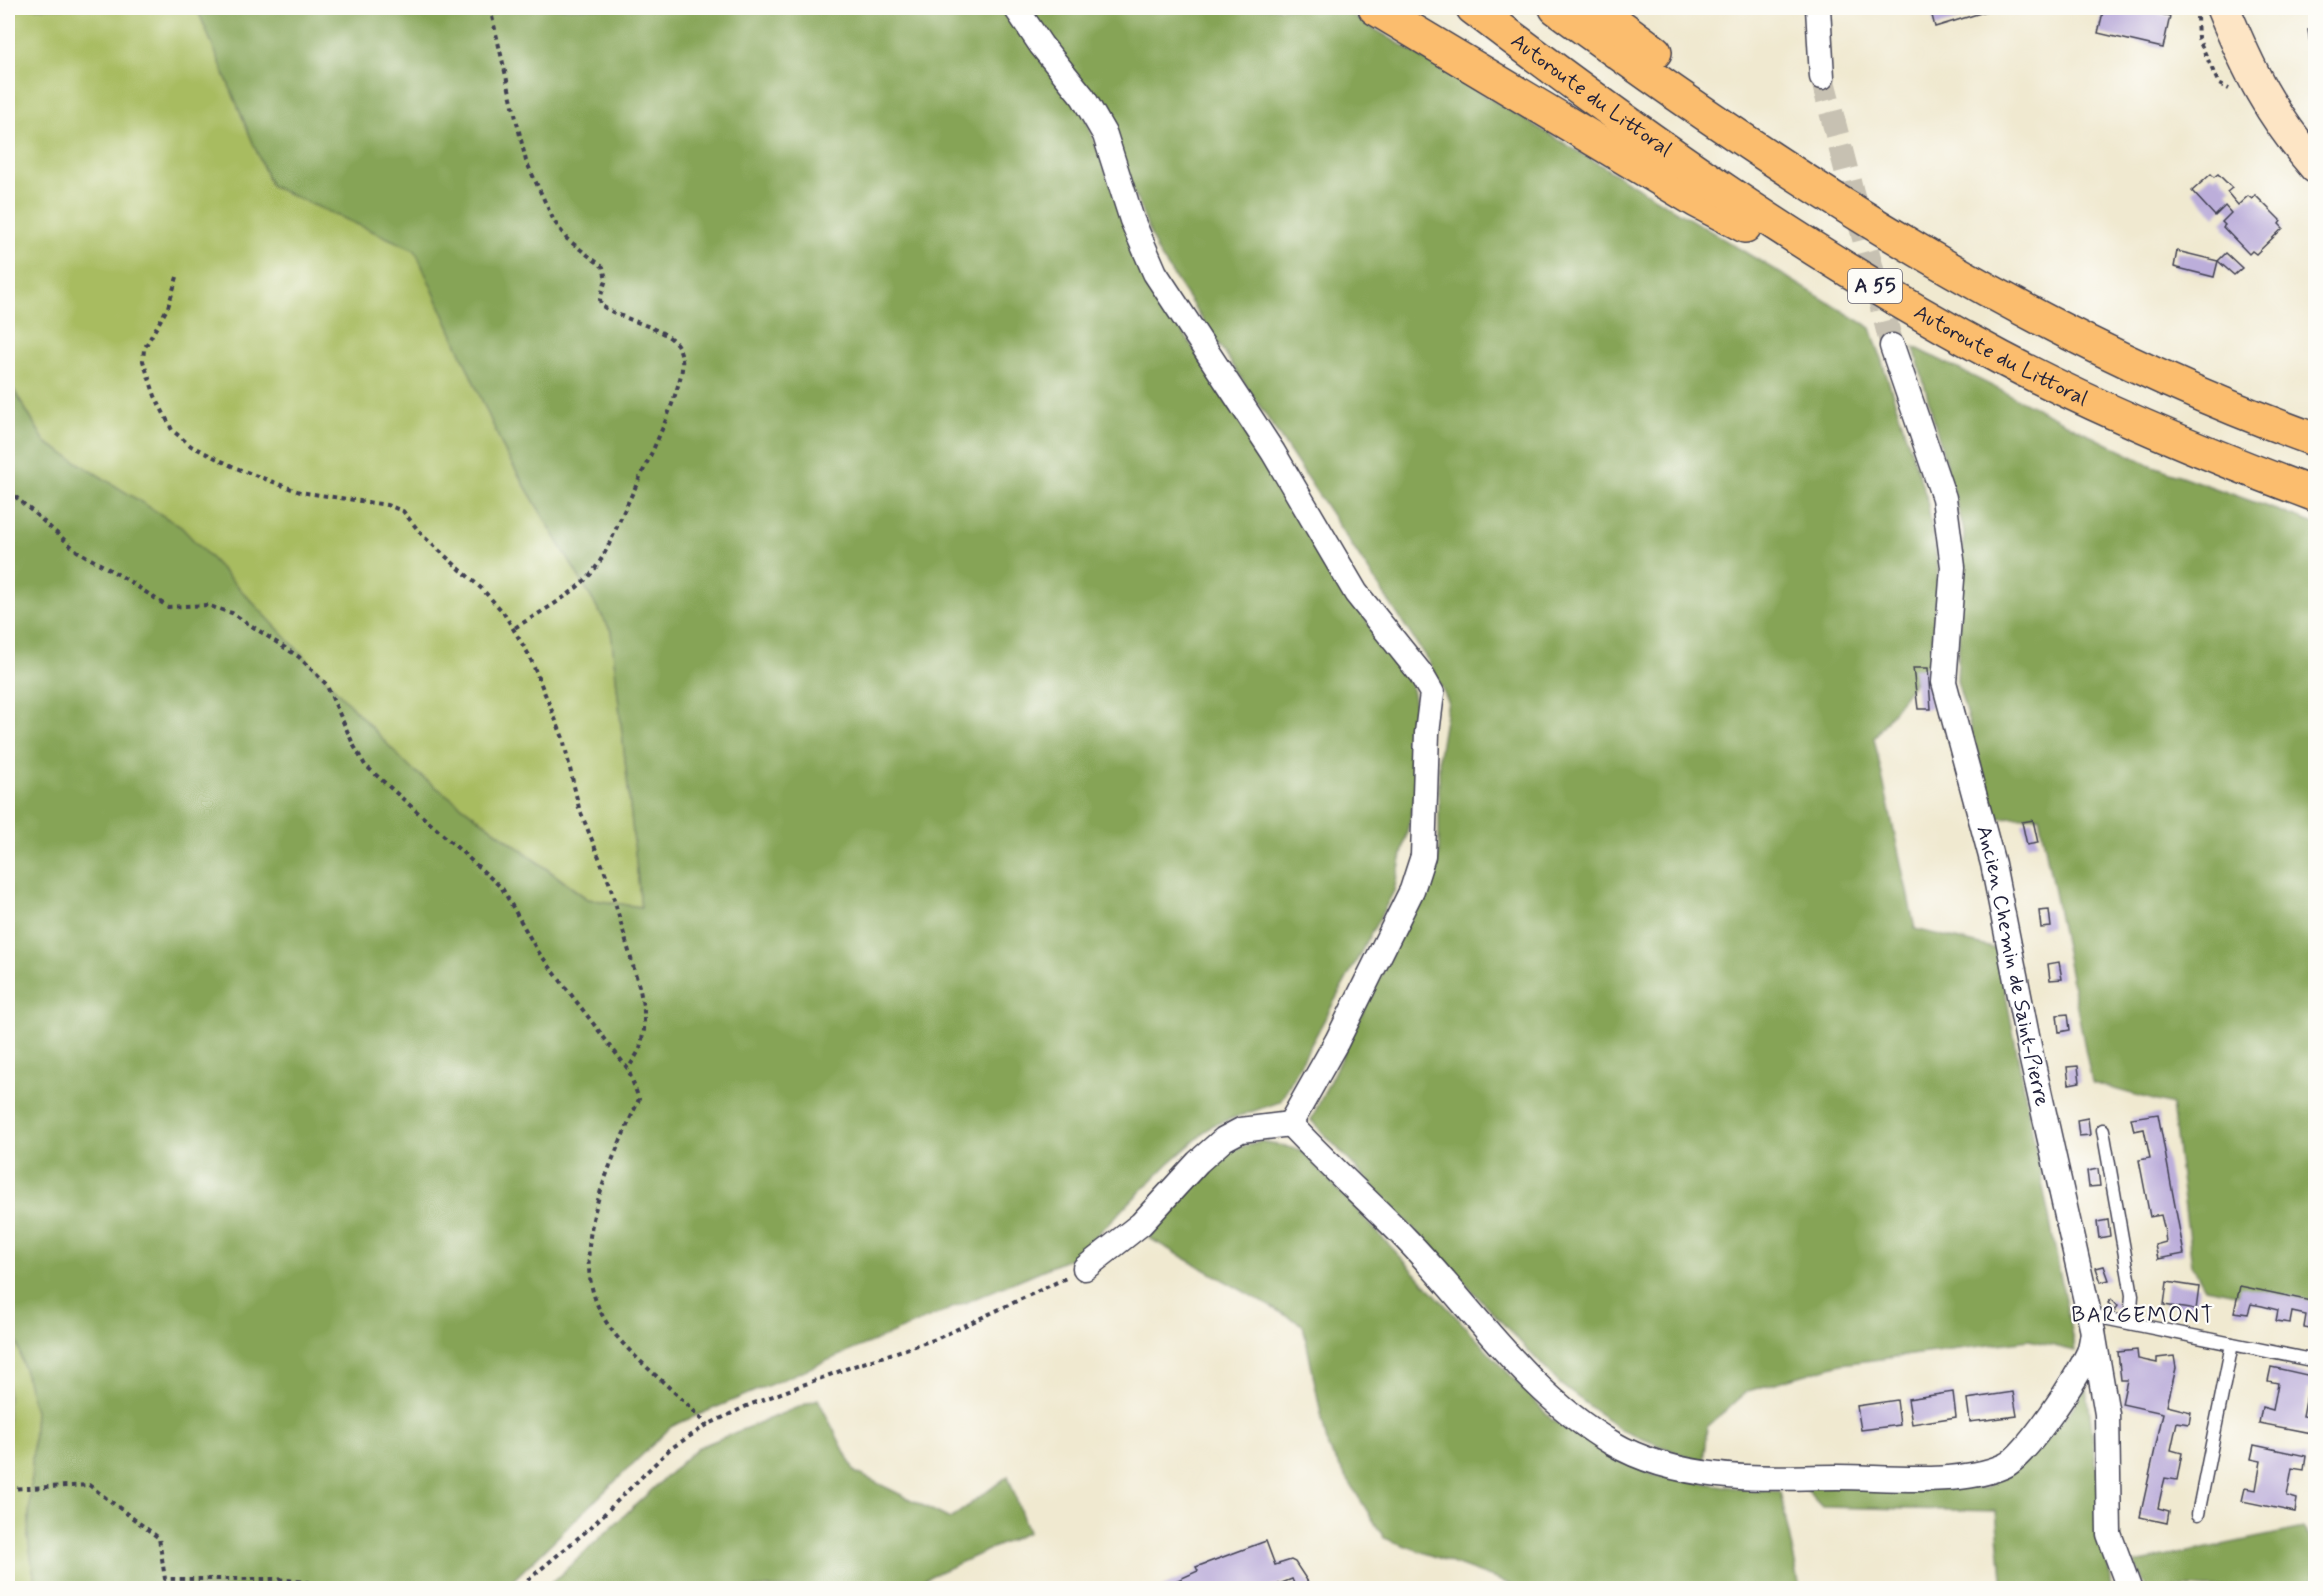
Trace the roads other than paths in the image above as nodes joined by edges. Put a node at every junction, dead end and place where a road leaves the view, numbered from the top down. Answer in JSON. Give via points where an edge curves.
{"nodes":[{"id":1,"x":1016,"y":8,"type":"edge"},
{"id":2,"x":1374,"y":8,"type":"edge"},
{"id":3,"x":1473,"y":8,"type":"edge"},
{"id":4,"x":1556,"y":8,"type":"edge"},
{"id":5,"x":1596,"y":8,"type":"edge"},
{"id":6,"x":1818,"y":8,"type":"edge"},
{"id":7,"x":2223,"y":8,"type":"edge"},
{"id":8,"x":1822,"y":77,"type":"tunnel mouth"},
{"id":9,"x":2316,"y":167,"type":"edge"},
{"id":10,"x":1914,"y":249,"type":"junction"},
{"id":11,"x":1892,"y":346,"type":"tunnel mouth"},
{"id":12,"x":2000,"y":357,"type":"junction"},
{"id":13,"x":2316,"y":440,"type":"edge"},
{"id":14,"x":2316,"y":495,"type":"edge"},
{"id":15,"x":1290,"y":1124,"type":"junction"},
{"id":16,"x":2103,"y":1130,"type":"dead end"},
{"id":17,"x":1085,"y":1268,"type":"road end"},
{"id":18,"x":2130,"y":1323,"type":"junction"},
{"id":19,"x":2091,"y":1324,"type":"junction"},
{"id":20,"x":2232,"y":1344,"type":"junction"},
{"id":21,"x":2316,"y":1361,"type":"edge"},
{"id":22,"x":2198,"y":1514,"type":"dead end"},
{"id":23,"x":2129,"y":1588,"type":"edge"}],
"edges":[{"from":1,"to":15,"type":"street","via":[[1083,97],[1105,135],[1132,220],[1155,273],[1273,452],[1356,593],[1432,693],[1426,733],[1423,856],[1412,890],[1337,1041]]},
{"from":2,"to":12,"type":"highway","via":[[1697,201]]},
{"from":3,"to":12,"type":"highway","name":"Autoroute du Littoral","number":"A 55","via":[[1622,120],[1783,230]]},
{"from":4,"to":10,"type":"highway","number":"A 55","via":[[1675,95]]},
{"from":5,"to":10,"type":"highway"},
{"from":6,"to":8,"type":"street"},
{"from":7,"to":9,"type":"main road","via":[[2248,71],[2286,133]]},
{"from":10,"to":13,"type":"highway","number":"A 55","via":[[2138,368]]},
{"from":11,"to":19,"type":"street","name":"Ancien Chemin de Saint-Pierre","via":[[1944,498],[1953,567],[1944,682],[1993,864]]},
{"from":12,"to":14,"type":"highway","name":"Autoroute du Littoral","number":"A 55","via":[[2196,450]]},
{"from":15,"to":17,"type":"street","via":[[1241,1130],[1224,1139],[1141,1224]]},
{"from":15,"to":19,"type":"street","via":[[1406,1239],[1520,1368],[1578,1420],[1613,1444],[1656,1462],[1720,1475],[1775,1477],[1941,1477],[2007,1466],[2027,1446],[2082,1364],[2090,1350]]},
{"from":16,"to":18,"type":"lane","via":[[2132,1295]]},
{"from":18,"to":19,"type":"lane"},
{"from":18,"to":20,"type":"lane"},
{"from":19,"to":23,"type":"street","name":"Ancien Chemin de Saint-Pierre","via":[[2107,1414],[2109,1533]]},
{"from":20,"to":21,"type":"lane"},
{"from":20,"to":22,"type":"lane"}]}
